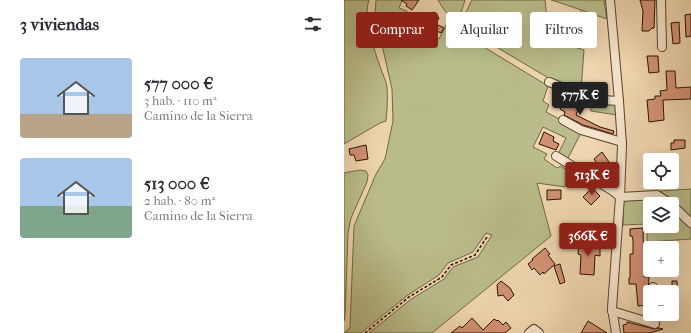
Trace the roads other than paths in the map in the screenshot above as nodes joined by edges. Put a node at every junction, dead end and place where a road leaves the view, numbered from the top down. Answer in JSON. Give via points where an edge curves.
{"nodes":[{"id":1,"x":610,"y":0,"type":"edge"},
{"id":2,"x":661,"y":0,"type":"edge"},
{"id":3,"x":662,"y":47,"type":"dead end"},
{"id":4,"x":549,"y":82,"type":"dead end"},
{"id":5,"x":620,"y":101,"type":"junction"},
{"id":6,"x":563,"y":120,"type":"dead end"},
{"id":7,"x":622,"y":142,"type":"junction"},
{"id":8,"x":556,"y":156,"type":"dead end"},
{"id":9,"x":620,"y":197,"type":"junction"},
{"id":10,"x":660,"y":197,"type":"edge"},
{"id":11,"x":679,"y":212,"type":"edge"},
{"id":12,"x":691,"y":223,"type":"edge"},
{"id":13,"x":612,"y":311,"type":"junction"},
{"id":14,"x":643,"y":320,"type":"edge"},
{"id":15,"x":645,"y":321,"type":"edge"},
{"id":16,"x":655,"y":321,"type":"edge"},
{"id":17,"x":616,"y":333,"type":"edge"}],
"edges":[{"from":1,"to":5,"type":"street"},
{"from":2,"to":3,"type":"street"},
{"from":4,"to":5,"type":"street","via":[[581,95]]},
{"from":5,"to":7,"type":"street"},
{"from":6,"to":7,"type":"street","via":[[581,130]]},
{"from":7,"to":9,"type":"street"},
{"from":8,"to":9,"type":"street"},
{"from":9,"to":10,"type":"street","via":[[657,195]]},
{"from":9,"to":13,"type":"street"},
{"from":11,"to":12,"type":"street"},
{"from":13,"to":14,"type":"street"},
{"from":13,"to":17,"type":"street"},
{"from":15,"to":16,"type":"street","via":[[655,324]]}]}
